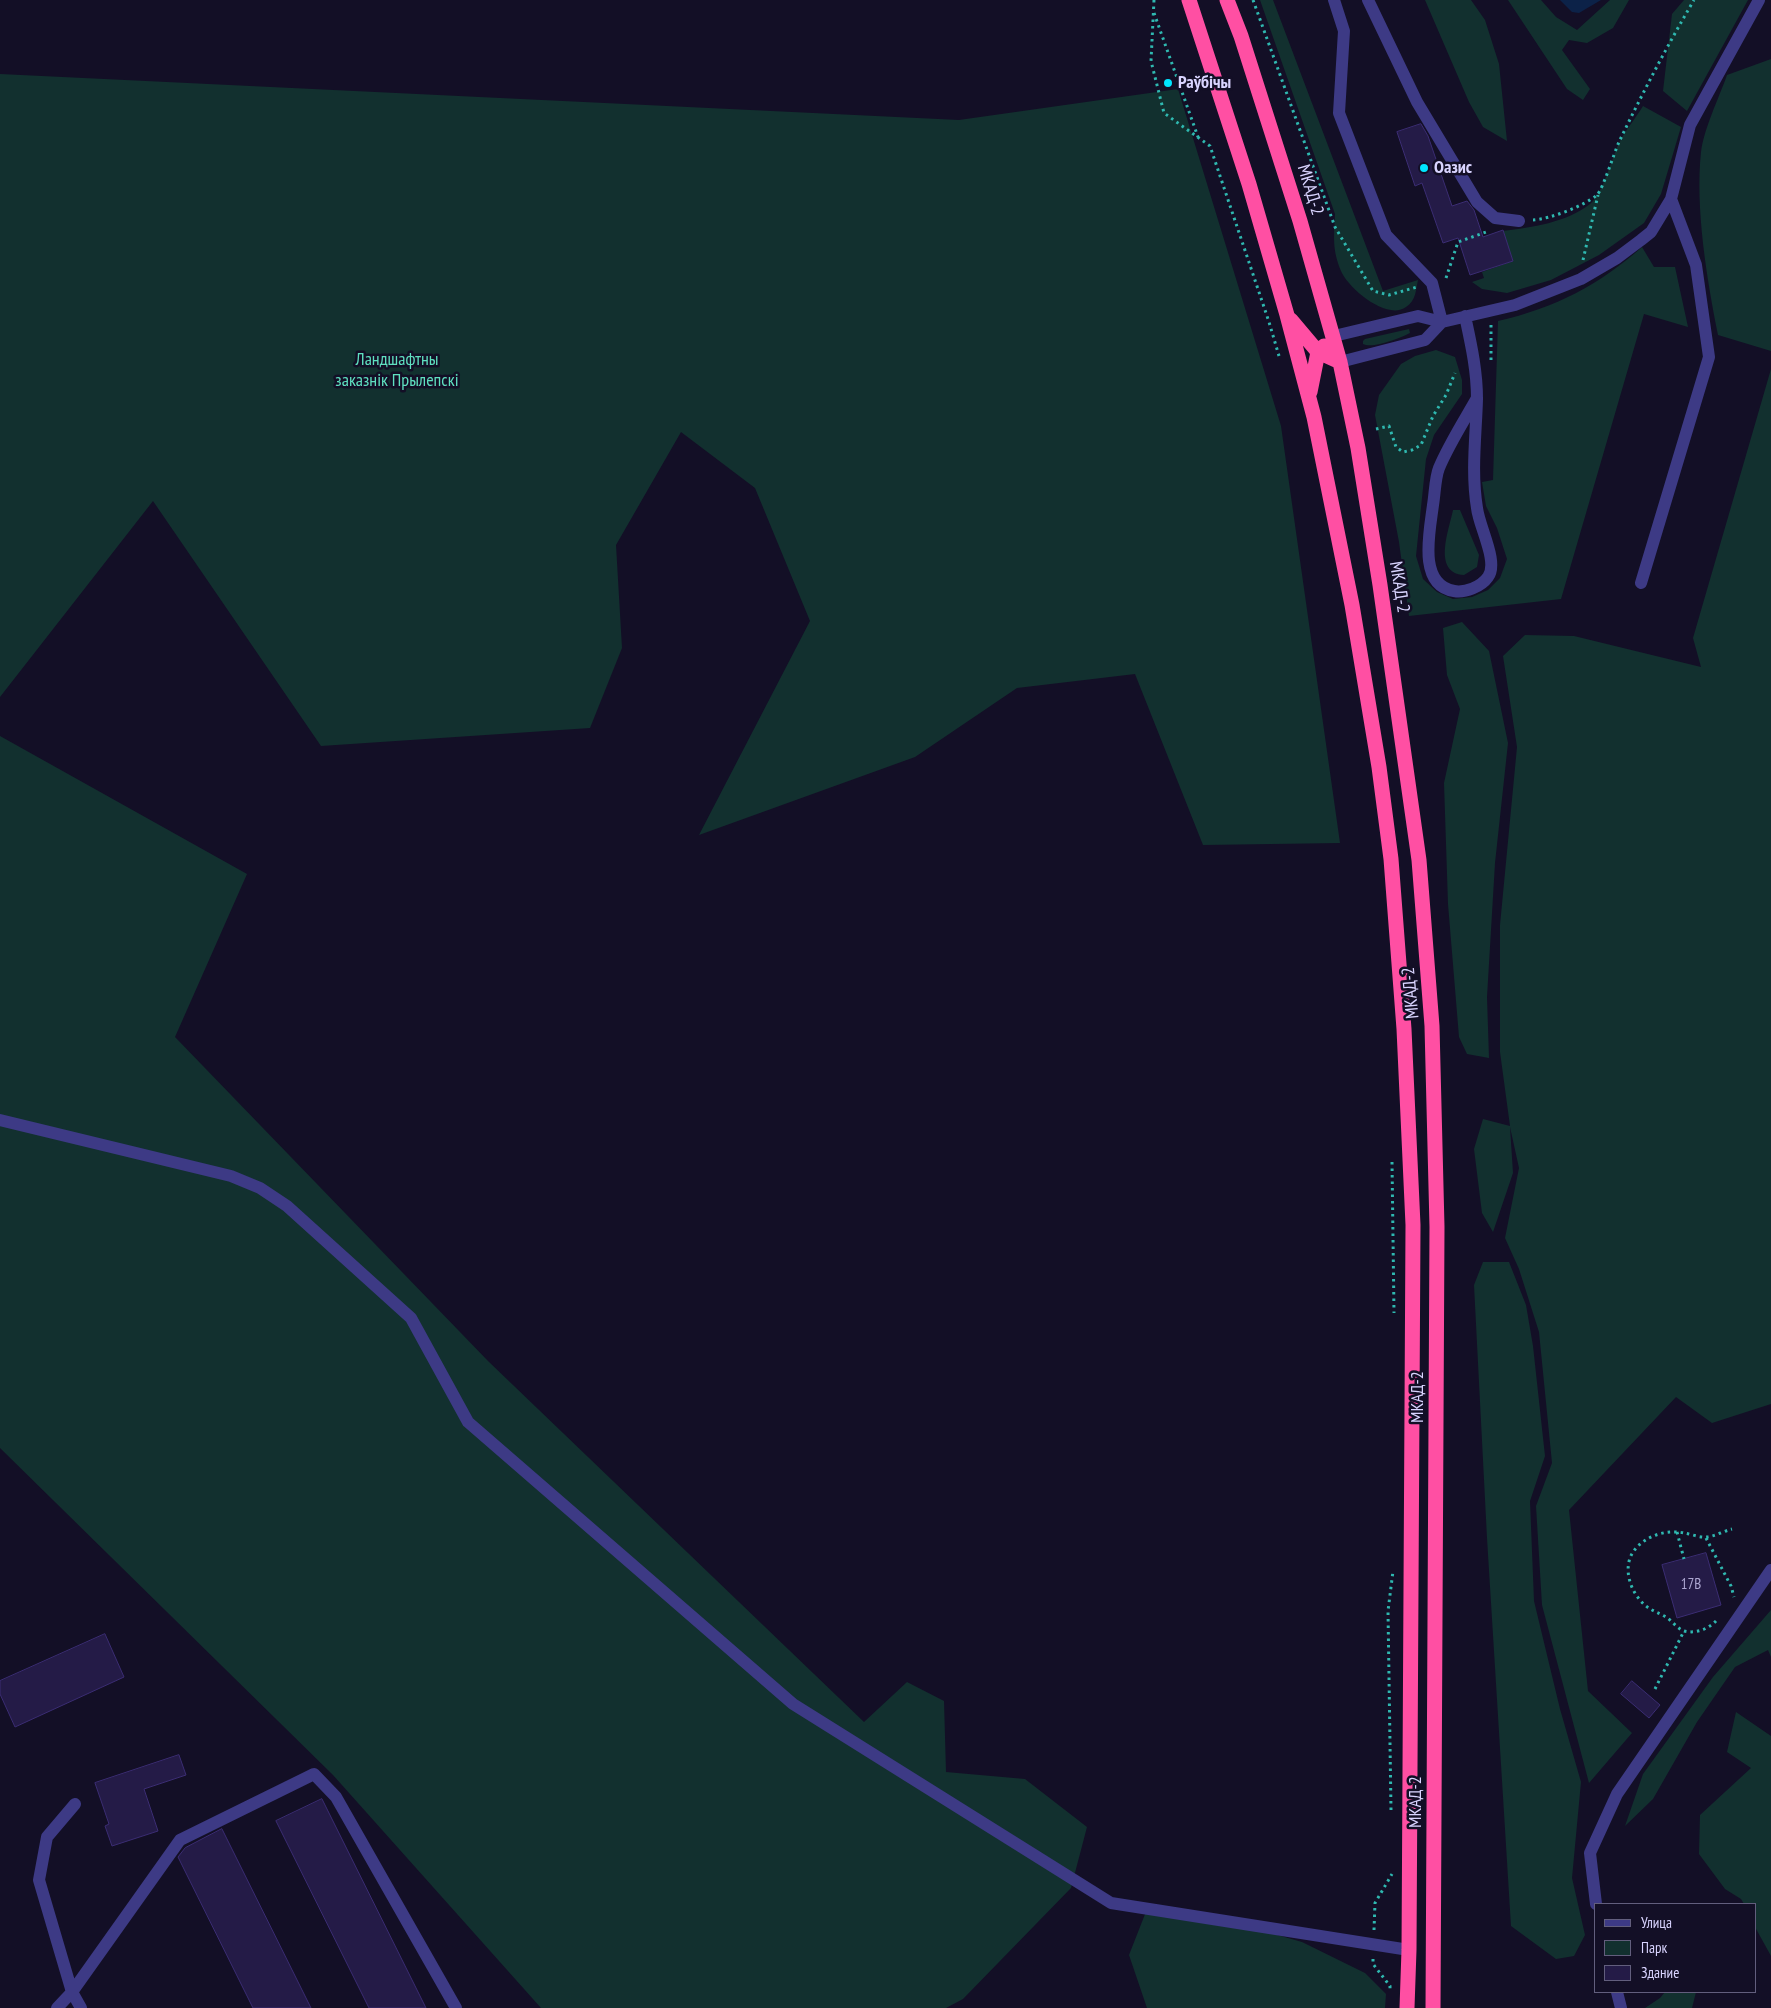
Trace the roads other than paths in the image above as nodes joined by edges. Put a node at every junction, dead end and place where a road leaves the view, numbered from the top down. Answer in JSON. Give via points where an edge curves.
{"nodes":[{"id":1,"x":1189,"y":0,"type":"edge"},
{"id":2,"x":1226,"y":0,"type":"edge"},
{"id":3,"x":1334,"y":0,"type":"edge"},
{"id":4,"x":1368,"y":0,"type":"edge"},
{"id":5,"x":1759,"y":0,"type":"edge"},
{"id":6,"x":1671,"y":199,"type":"junction"},
{"id":7,"x":1519,"y":221,"type":"road end"},
{"id":8,"x":1287,"y":314,"type":"junction"},
{"id":9,"x":1465,"y":316,"type":"junction"},
{"id":10,"x":1442,"y":322,"type":"junction"},
{"id":11,"x":1334,"y":336,"type":"junction"},
{"id":12,"x":1318,"y":352,"type":"junction"},
{"id":13,"x":1340,"y":362,"type":"junction"},
{"id":14,"x":1309,"y":396,"type":"junction"},
{"id":15,"x":1477,"y":398,"type":"junction"},
{"id":16,"x":1641,"y":583,"type":"dead end"},
{"id":17,"x":0,"y":1120,"type":"edge"},
{"id":18,"x":1771,"y":1570,"type":"edge"},
{"id":19,"x":75,"y":1804,"type":"dead end"},
{"id":20,"x":1596,"y":1903,"type":"edge"},
{"id":21,"x":1409,"y":1950,"type":"junction"},
{"id":22,"x":72,"y":1992,"type":"junction"},
{"id":23,"x":1617,"y":1993,"type":"edge"},
{"id":24,"x":57,"y":2008,"type":"edge"},
{"id":25,"x":81,"y":2008,"type":"edge"},
{"id":26,"x":456,"y":2008,"type":"edge"},
{"id":27,"x":1407,"y":2008,"type":"edge"},
{"id":28,"x":1433,"y":2008,"type":"edge"},
{"id":29,"x":1621,"y":2008,"type":"edge"}],
"edges":[{"from":1,"to":8,"type":"highway"},
{"from":2,"to":11,"type":"highway","name":"МКАД-2","via":[[1241,36]]},
{"from":3,"to":10,"type":"street","via":[[1344,30],[1339,113],[1386,235],[1432,283]]},
{"from":4,"to":7,"type":"street","via":[[1417,102],[1477,202],[1496,218]]},
{"from":5,"to":6,"type":"street","via":[[1690,125]]},
{"from":6,"to":9,"type":"street","via":[[1651,232],[1581,279],[1515,305]]},
{"from":6,"to":16,"type":"street","via":[[1696,265],[1710,357]]},
{"from":8,"to":12,"type":"highway"},
{"from":8,"to":14,"type":"highway"},
{"from":9,"to":10,"type":"street"},
{"from":9,"to":15,"type":"street","via":[[1476,369]]},
{"from":10,"to":11,"type":"street","via":[[1418,316]]},
{"from":10,"to":13,"type":"street","via":[[1425,340]]},
{"from":11,"to":12,"type":"highway"},
{"from":11,"to":13,"type":"highway","name":"МКАД-2"},
{"from":12,"to":13,"type":"highway"},
{"from":12,"to":14,"type":"highway"},
{"from":13,"to":28,"type":"highway","name":"МКАД-2","via":[[1358,448],[1380,585],[1419,860],[1432,1026],[1437,1227]]},
{"from":14,"to":21,"type":"highway","via":[[1345,567],[1379,767],[1391,860],[1404,1029],[1413,1225]]},
{"from":15,"to":15,"type":"street","via":[[1438,469],[1427,550],[1431,572],[1442,586],[1453,591],[1477,586],[1488,577],[1492,567],[1481,528],[1474,482]]},
{"from":17,"to":21,"type":"street","via":[[231,1176],[260,1188],[287,1206],[411,1318],[468,1422],[793,1704],[1111,1903]]},
{"from":18,"to":20,"type":"street","via":[[1617,1794],[1590,1853]]},
{"from":19,"to":22,"type":"street","via":[[47,1837],[39,1880]]},
{"from":21,"to":27,"type":"highway"},
{"from":22,"to":24,"type":"street"},
{"from":22,"to":25,"type":"street"},
{"from":22,"to":26,"type":"street","via":[[180,1840],[314,1774],[336,1797]]},
{"from":23,"to":29,"type":"street"}]}
